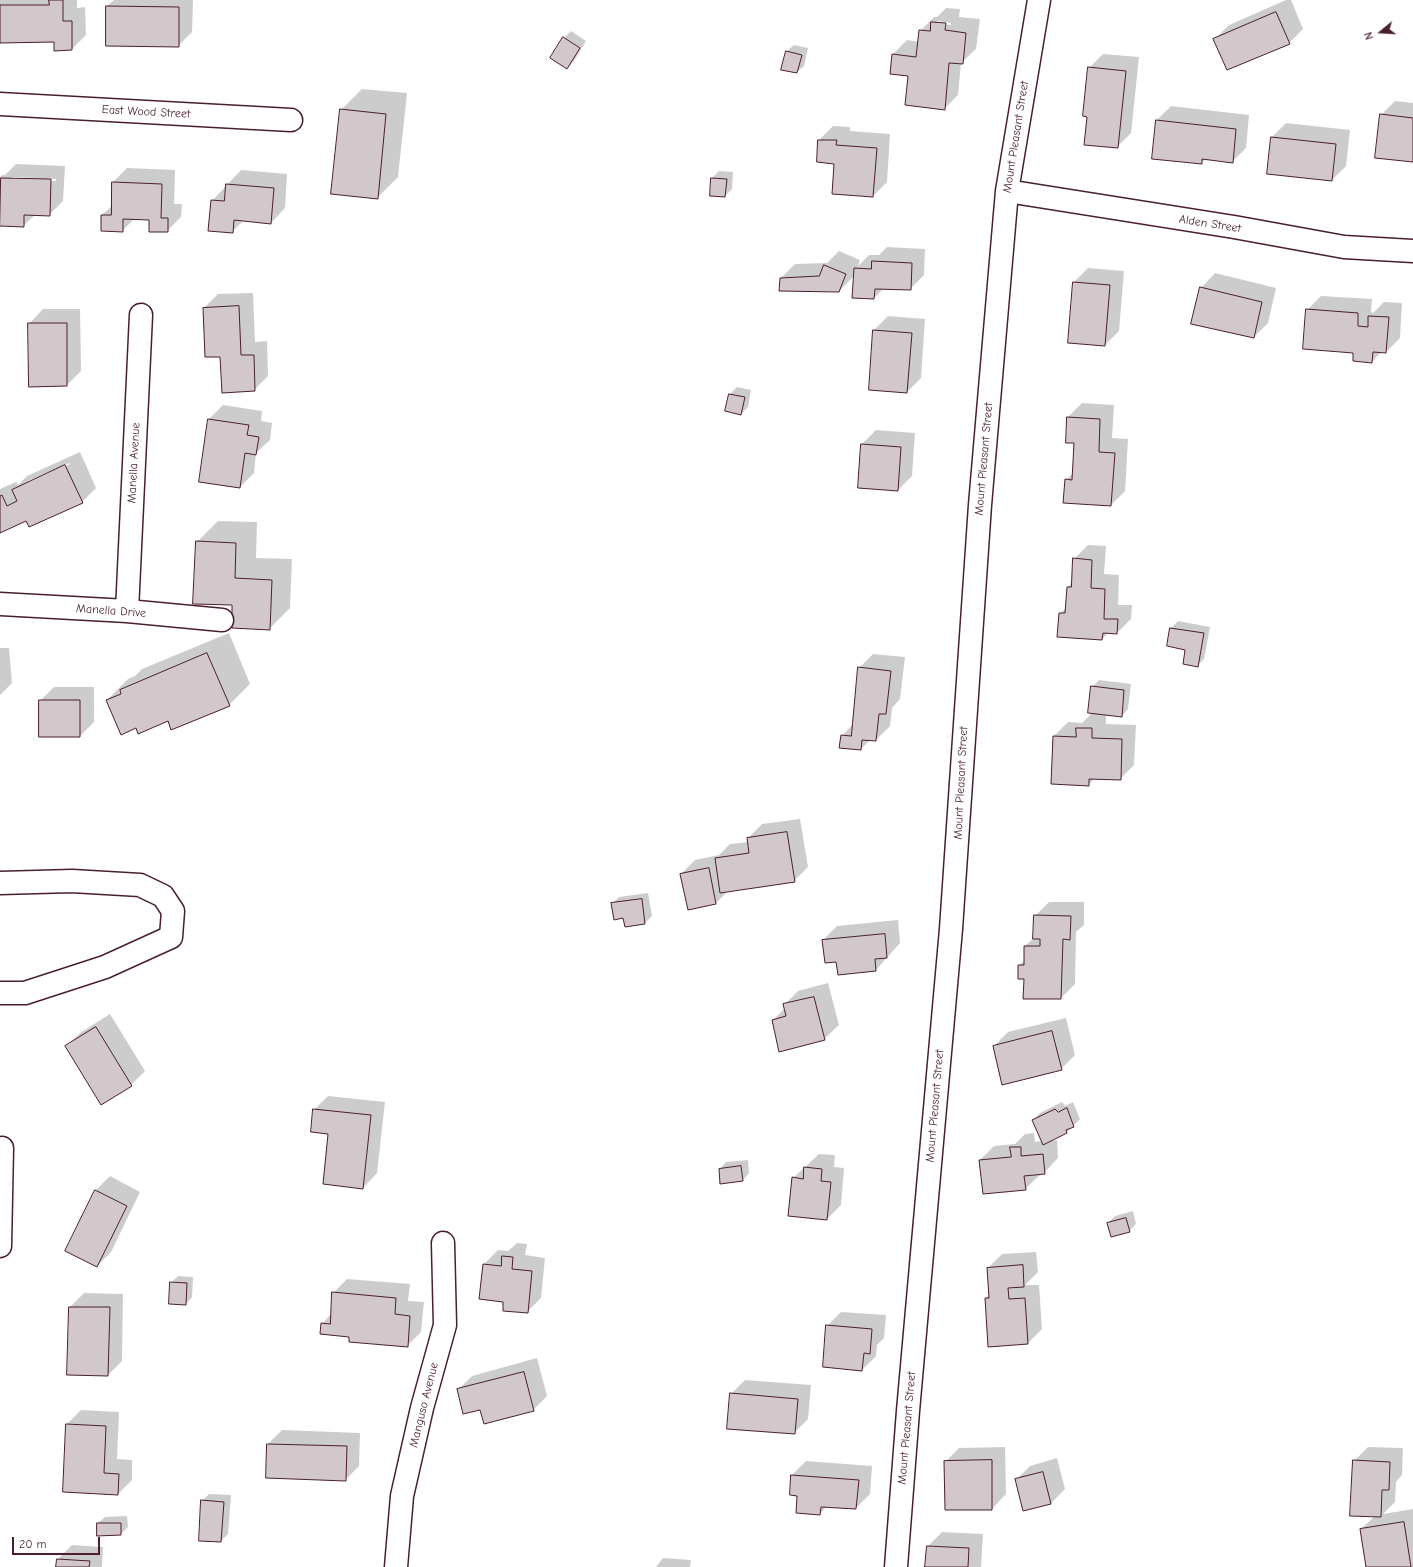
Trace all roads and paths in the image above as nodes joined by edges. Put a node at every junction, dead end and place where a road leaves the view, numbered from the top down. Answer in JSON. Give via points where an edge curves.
{"nodes":[{"id":1,"x":1039,"y":0,"type":"edge"},
{"id":2,"x":0,"y":104,"type":"edge"},
{"id":3,"x":291,"y":120,"type":"dead end"},
{"id":4,"x":1007,"y":191,"type":"junction"},
{"id":5,"x":1413,"y":251,"type":"edge"},
{"id":6,"x":141,"y":315,"type":"dead end"},
{"id":7,"x":0,"y":604,"type":"edge"},
{"id":8,"x":127,"y":611,"type":"junction"},
{"id":9,"x":222,"y":620,"type":"dead end"},
{"id":10,"x":0,"y":883,"type":"edge"},
{"id":11,"x":0,"y":992,"type":"edge"},
{"id":12,"x":2,"y":1148,"type":"dead end"},
{"id":13,"x":443,"y":1243,"type":"dead end"},
{"id":14,"x":0,"y":1246,"type":"edge"},
{"id":15,"x":396,"y":1567,"type":"edge"},
{"id":16,"x":896,"y":1567,"type":"edge"}],
"edges":[{"from":1,"to":4,"type":"street","name":"Mount Pleasant Street"},
{"from":2,"to":3,"type":"street","name":"East Wood Street"},
{"from":4,"to":5,"type":"street","name":"Alden Street","via":[[1344,247]]},
{"from":4,"to":16,"type":"street","name":"Mount Pleasant Street","via":[[980,505],[951,929],[908,1403]]},
{"from":6,"to":8,"type":"street","name":"Manella Avenue"},
{"from":7,"to":8,"type":"street","name":"Manella Drive"},
{"from":8,"to":9,"type":"street","name":"Manella Drive"},
{"from":10,"to":11,"type":"street","via":[[72,882],[140,885],[163,896],[173,911],[171,937],[105,967],[24,993]]},
{"from":12,"to":14,"type":"street"},
{"from":13,"to":15,"type":"street","name":"Manguso Avenue","via":[[445,1326],[422,1408],[402,1496]]}]}
